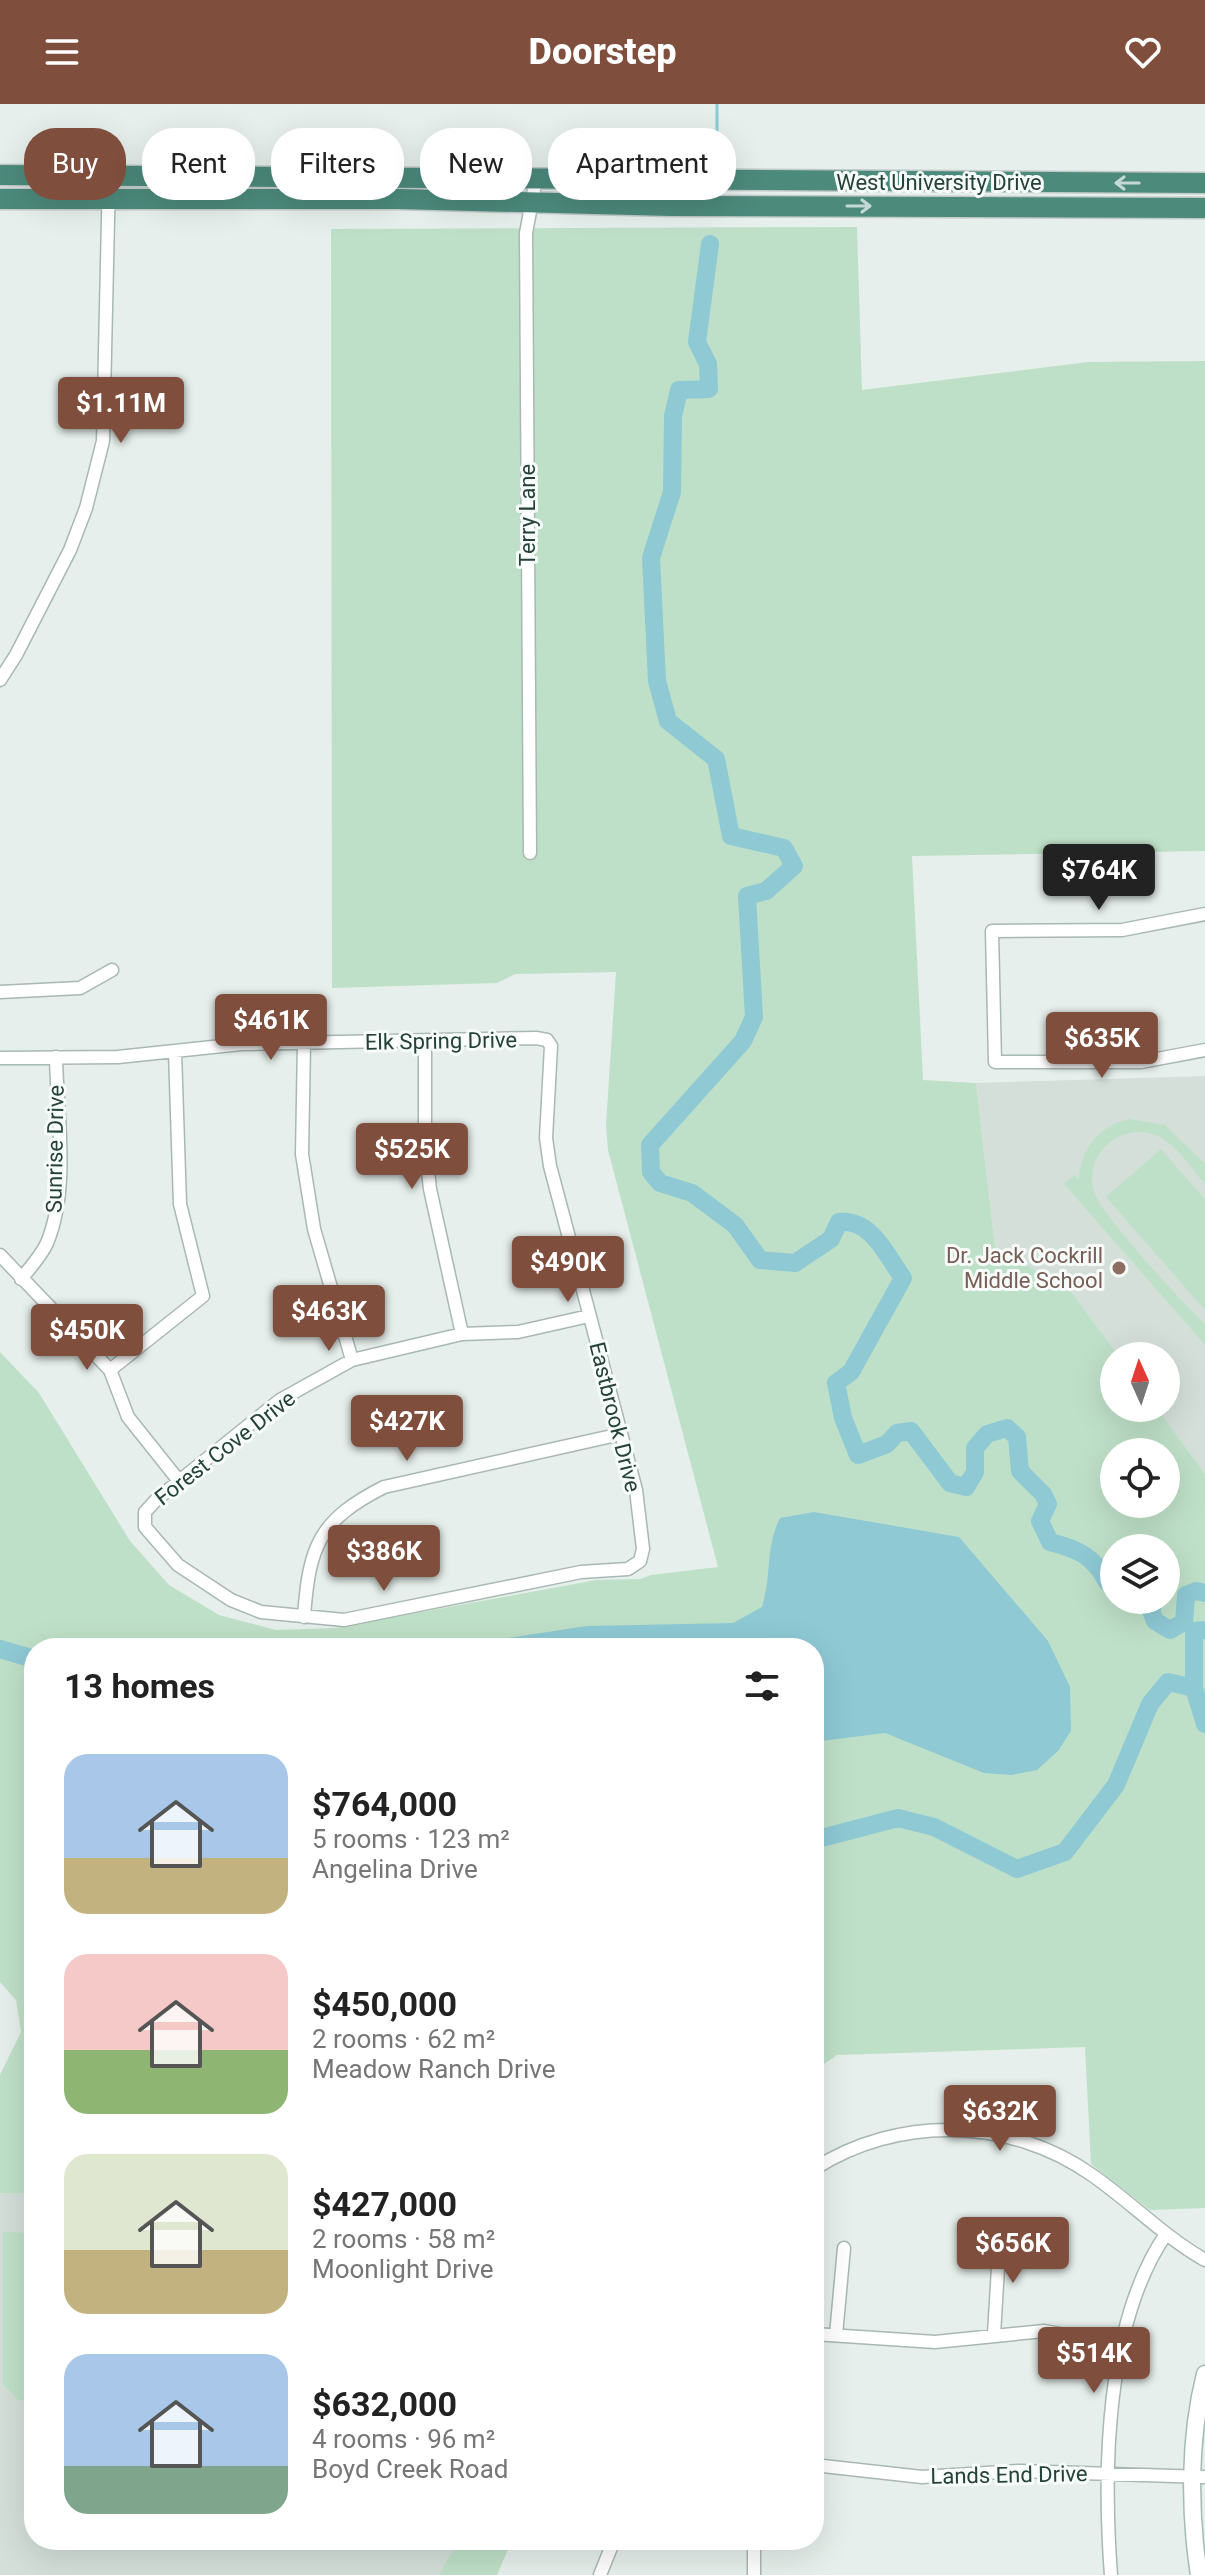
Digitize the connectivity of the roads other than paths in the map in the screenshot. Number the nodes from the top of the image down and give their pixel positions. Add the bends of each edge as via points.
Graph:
1 (0, 175) edge
2 (24, 175) edge
3 (126, 175) edge
4 (536, 179) junction
5 (1205, 183) edge
6 (0, 199) edge
7 (24, 199) edge
8 (109, 200) edge
9 (126, 200) edge
10 (529, 202) junction
11 (1205, 208) edge
12 (0, 680) edge
13 (530, 853) dead end
14 (1205, 914) edge
15 (112, 970) dead end
16 (0, 992) edge
17 (547, 1040) joint
18 (425, 1042) junction
19 (304, 1043) junction
20 (1205, 1050) edge
21 (175, 1052) junction
22 (56, 1057) junction
23 (0, 1058) edge
24 (0, 1255) edge
25 (21, 1279) junction
26 (589, 1316) junction
27 (462, 1334) junction
28 (352, 1360) junction
29 (110, 1370) junction
30 (621, 1434) junction
31 (179, 1481) junction
32 (304, 1617) junction
33 (824, 2164) edge
34 (1166, 2234) junction
35 (1000, 2235) dead end
36 (844, 2248) dead end
37 (1205, 2260) edge
38 (824, 2334) edge
39 (994, 2334) junction
40 (836, 2335) junction
41 (1124, 2346) junction
42 (1205, 2374) edge
43 (824, 2466) edge
44 (1108, 2474) junction
45 (1199, 2477) edge
46 (610, 2550) edge
47 (754, 2550) edge
48 (600, 2575) edge
49 (754, 2575) edge
50 (1111, 2575) edge
51 (1199, 2575) edge

1 - 2 highway, West University Drive
3 - 4 highway, West University Drive
5 -> 4 highway, West University Drive
4 - 10 street, Terry Lane
6 - 7 highway, West University Drive
8 - 12 street via 105,415 94,481 70,550
9 - 10 highway, West University Drive
10 -> 11 highway, West University Drive
10 - 13 street, Terry Lane
14 - 20 street via 1122,930 992,931 995,1062 1141,1062
15 - 16 street via 80,988
17 - 18 street, Elk Spring Drive
17 - 26 street, Eastbrook Drive via 552,1052 546,1138 550,1166
18 - 19 street, Elk Spring Drive
18 - 27 street via 430,1189
19 - 21 street, Elk Spring Drive
19 - 28 street via 302,1154 314,1229
21 - 22 street, Elk Spring Drive
21 - 29 street via 180,1204 203,1296
22 - 23 street, Elk Spring Drive
22 - 25 street, Sunrise Drive via 56,1216 45,1247
24 - 25 street
25 - 29 street
26 - 27 street, Forest Cove Drive via 518,1332
26 - 30 street, Eastbrook Drive
27 - 28 street, Forest Cove Drive
28 - 31 street, Forest Cove Drive via 280,1400
29 - 31 street via 128,1417
30 - 32 street via 384,1487 355,1501 332,1519 317,1541
30 - 32 street, Eastbrook Drive via 636,1490 643,1549 640,1561 628,1569 581,1572 344,1620
31 - 32 street, Forest Cove Drive via 144,1519 152,1538 178,1565 231,1600 261,1612
33 - 34 street via 897,2134 948,2129 999,2134 1078,2165
34 - 37 street
34 - 41 street via 1148,2266
35 - 39 street
36 - 40 street
38 - 40 street
39 - 40 street via 935,2342
39 - 41 street via 1059,2332
41 - 44 street via 1109,2425
42 - 45 main road
43 - 44 street, Lands End Drive via 922,2477 1019,2471
44 - 45 street, Lands End Drive
44 - 50 street
45 - 51 main road
46 - 48 street
47 - 49 street

